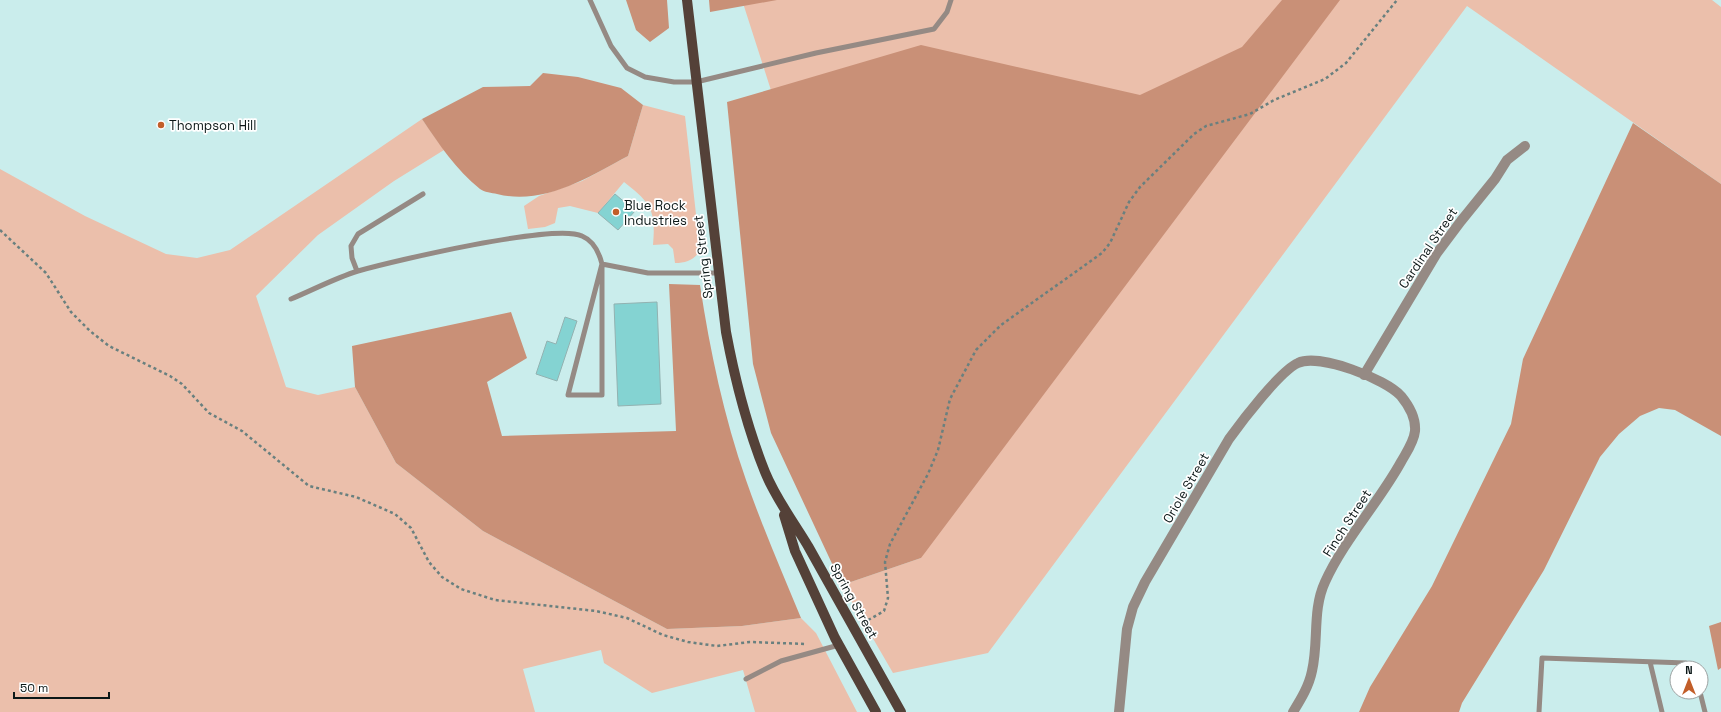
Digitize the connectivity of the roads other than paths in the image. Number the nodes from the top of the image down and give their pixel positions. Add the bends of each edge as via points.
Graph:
1 (590, 0) edge
2 (687, 0) edge
3 (951, 0) edge
4 (696, 82) junction
5 (1525, 146) dead end
6 (423, 194) dead end
7 (602, 264) junction
8 (357, 271) junction
9 (717, 273) junction
10 (291, 299) dead end
11 (1364, 375) junction
12 (781, 504) junction
13 (839, 645) junction
14 (1650, 662) junction
15 (1669, 663) edge
16 (746, 679) dead end
17 (1702, 700) edge
18 (876, 712) edge
19 (901, 712) edge
20 (1119, 712) edge
21 (1293, 712) edge
22 (1540, 712) edge
23 (1662, 712) edge
24 (1705, 712) edge

1 - 4 lane via 611,46 627,68 644,77 674,82
2 - 4 main road, Spring Street
3 - 4 lane via 948,12 934,29 816,53
4 - 9 main road, Spring Street
5 - 11 street, Cardinal Street via 1507,160 1437,254
6 - 8 lane via 358,234 351,246
7 - 7 lane via 598,280 568,394 602,395
7 - 8 lane via 596,246 589,240 582,235 561,234 486,242
7 - 9 lane via 648,273
8 - 10 lane
9 - 12 main road, Spring Street via 734,378 763,466
11 - 20 street, Oriole Street via 1317,360 1307,359 1296,364 1279,379 1229,439 1132,607 1127,629
11 - 21 street, Finch Street via 1380,382 1400,396 1415,417 1415,433 1396,470 1325,582 1317,611 1312,671 1302,698
12 - 13 main road, Spring Street via 795,551
12 - 19 main road, Spring Street via 807,544
13 - 16 lane via 781,661
13 - 18 main road, Spring Street
14 - 15 lane
14 - 22 lane via 1542,658
14 - 23 lane
17 - 24 lane

